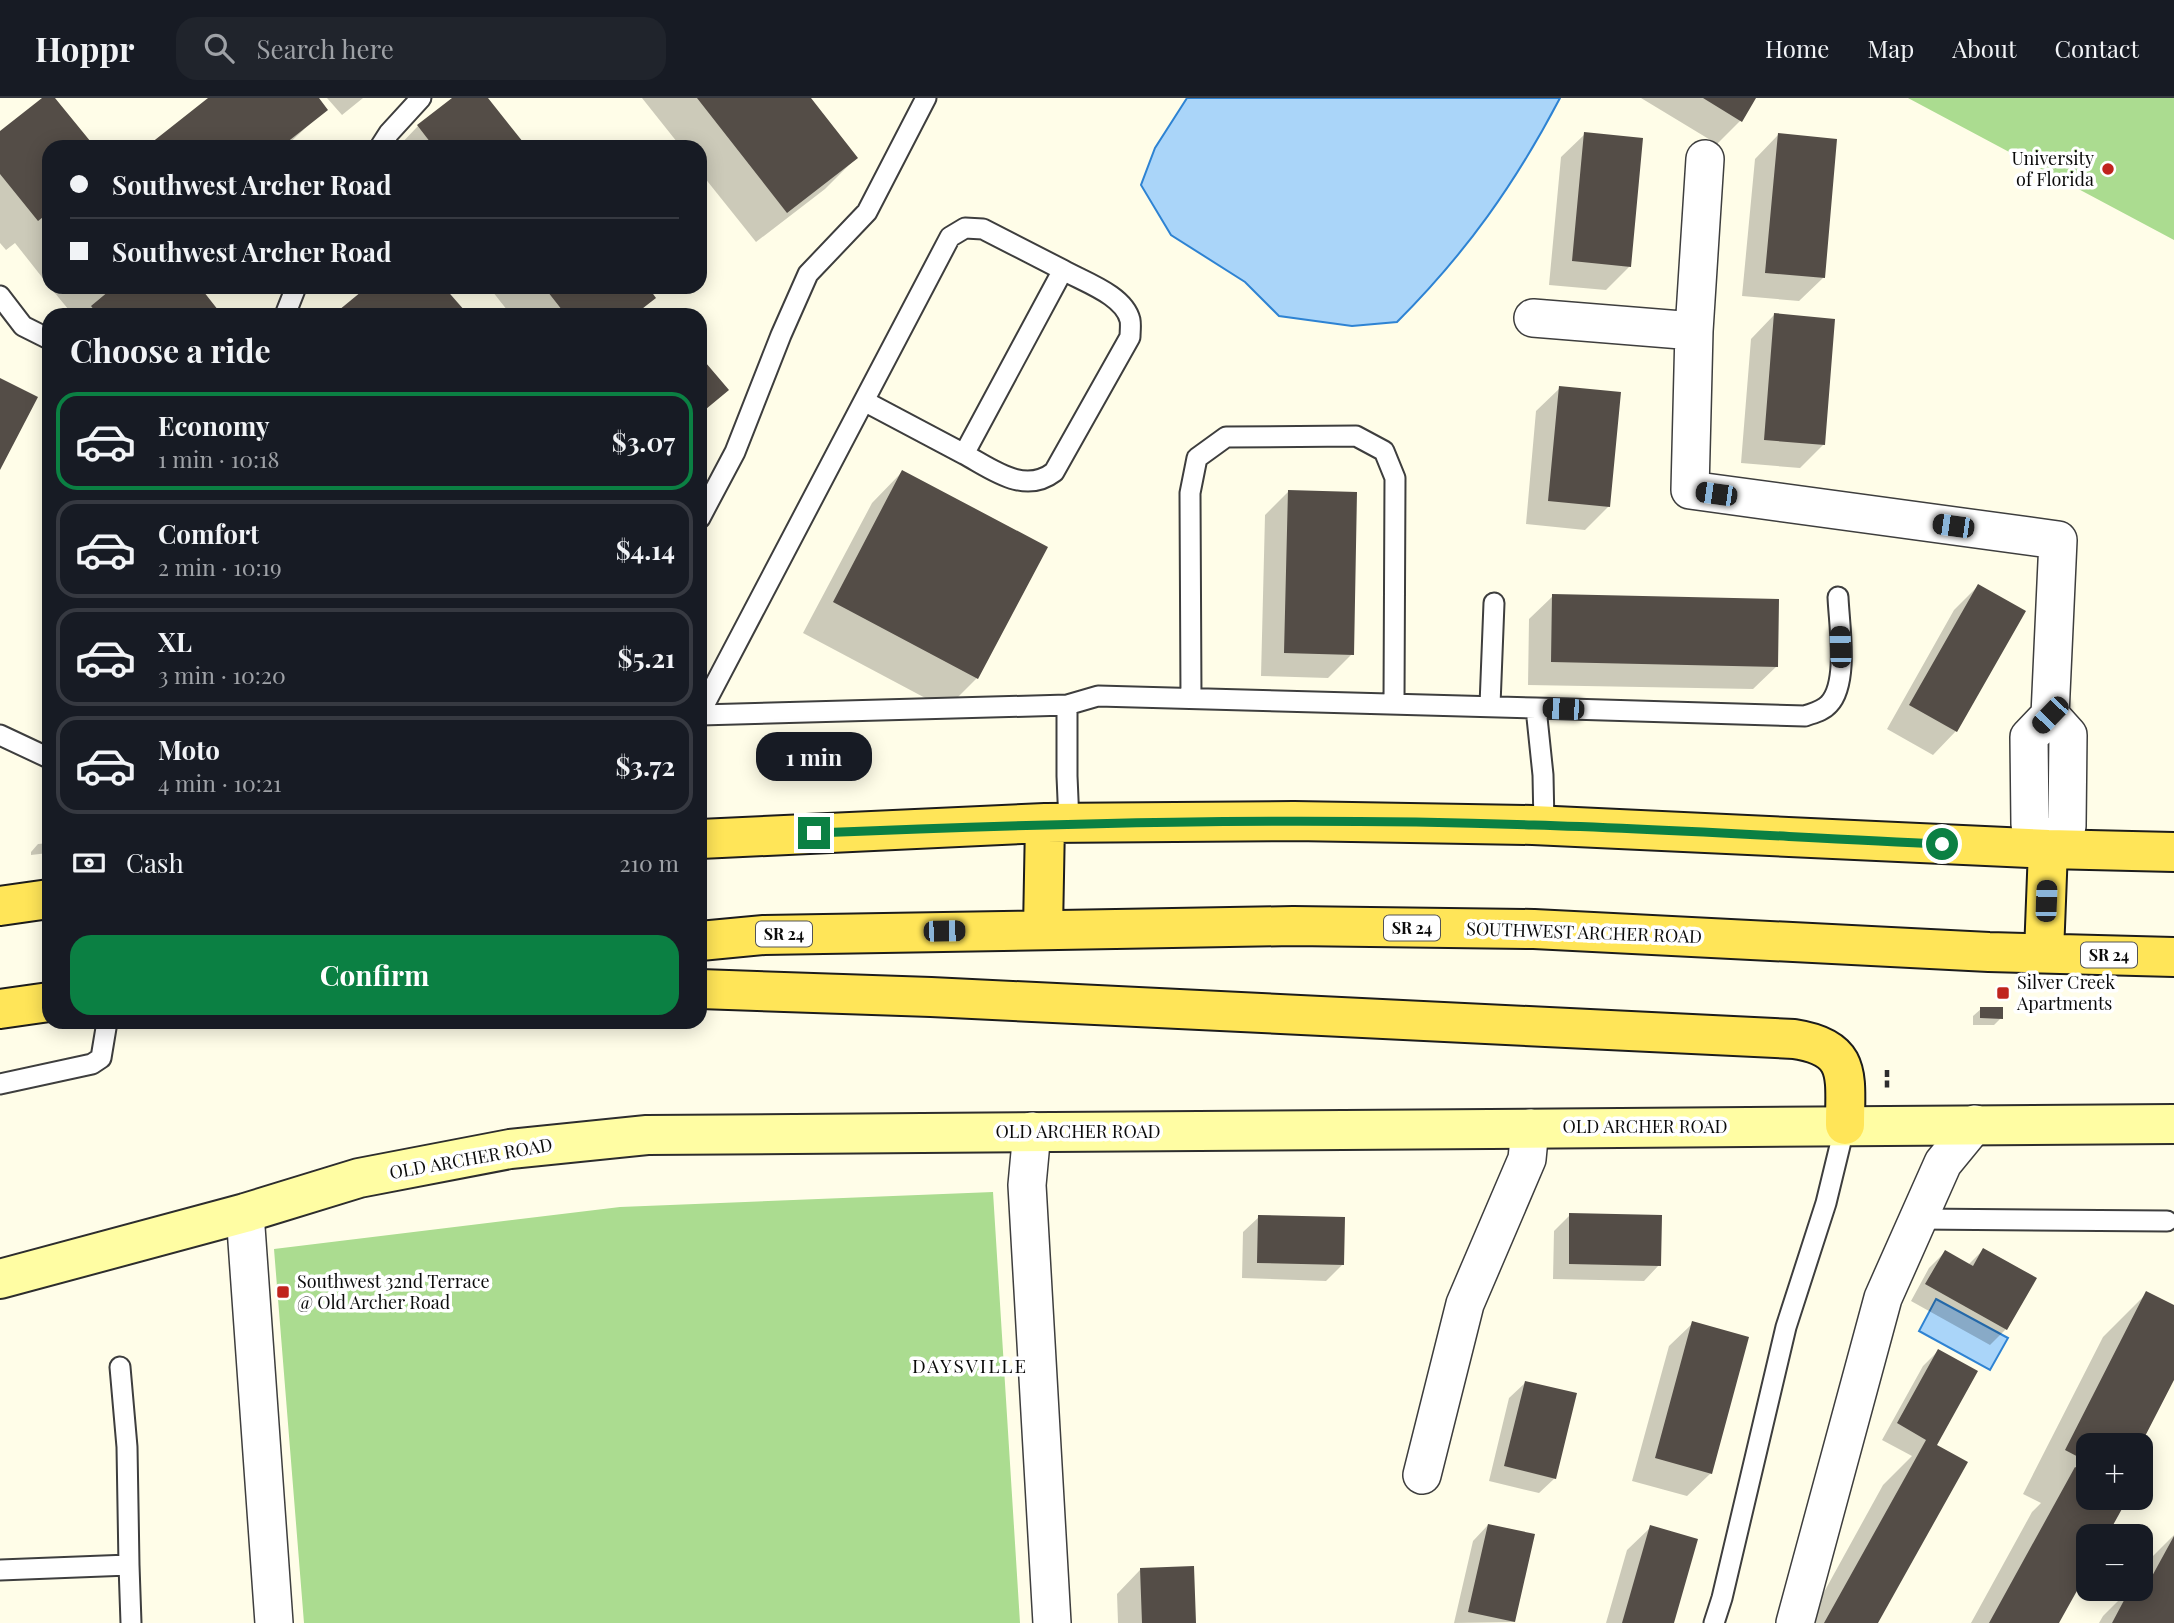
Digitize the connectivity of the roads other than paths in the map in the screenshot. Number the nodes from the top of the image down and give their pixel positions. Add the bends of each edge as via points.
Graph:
1 (421, 98) edge
2 (926, 98) edge
3 (384, 140) edge
4 (1706, 159) dead end
5 (1063, 270) junction
6 (0, 296) edge
7 (1533, 318) dead end
8 (1695, 331) junction
9 (42, 336) edge
10 (864, 401) junction
11 (964, 454) junction
12 (707, 505) edge
13 (1838, 597) dead end
14 (1494, 603) dead end
15 (1191, 698) junction
16 (707, 701) edge
17 (1394, 703) junction
18 (1067, 705) junction
19 (1490, 705) junction
20 (1536, 708) junction
21 (707, 714) edge
22 (0, 735) edge
23 (42, 755) edge
24 (1057, 823) junction
25 (1544, 825) junction
26 (707, 836) edge
27 (2048, 849) junction
28 (2174, 852) edge
29 (42, 900) edge
30 (0, 906) edge
31 (1044, 929) junction
32 (707, 940) edge
33 (2044, 953) junction
34 (2174, 957) edge
35 (707, 989) edge
36 (42, 1003) edge
37 (0, 1009) edge
38 (106, 1029) edge
39 (0, 1084) edge
40 (1975, 1124) junction
41 (2174, 1124) edge
42 (1846, 1125) junction
43 (1530, 1128) junction
44 (1032, 1131) junction
45 (245, 1213) junction
46 (1918, 1219) junction
47 (2167, 1221) dead end
48 (0, 1279) edge
49 (120, 1367) dead end
50 (1422, 1475) dead end
51 (129, 1565) junction
52 (0, 1570) edge
53 (131, 1623) edge
54 (274, 1623) edge
55 (1052, 1623) edge
56 (1714, 1623) edge
57 (1795, 1623) edge

1 - 3 lane
2 - 12 lane via 867,212 808,274 735,452
4 - 8 street
5 - 10 lane via 983,229 965,228 950,237
5 - 11 lane
5 - 11 lane via 1124,307 1130,337 1054,472 1044,480 1010,479
6 - 9 lane via 23,326
7 - 8 street
8 - 27 street via 1690,490 2058,540 2050,715 2029,737 2030,824
10 - 11 lane
10 - 16 lane
13 - 20 lane via 1838,690 1831,703 1805,716
14 - 19 lane
15 - 17 lane
15 - 17 lane via 1190,493 1197,458 1226,437 1356,436 1384,451 1395,478
15 - 18 lane via 1098,696
17 - 19 lane
18 - 21 lane
18 - 24 lane via 1066,776
19 - 20 lane
20 - 25 lane
22 - 23 lane
24 - 25 main road
24 - 26 main road
24 - 31 main road
25 - 27 main road
27 - 28 main road
27 - 33 main road
29 - 30 main road
31 - 32 main road, SOUTHWEST ARCHER ROAD / SR 24
31 - 33 main road, SOUTHWEST ARCHER ROAD / SR 24 via 1534,929
33 - 34 main road, SOUTHWEST ARCHER ROAD / SR 24
35 - 42 main road via 1794,1039 1816,1042 1836,1057 1843,1069
36 - 37 main road
38 - 39 lane via 101,1058 92,1064
40 - 41 street, OLD ARCHER ROAD
40 - 42 street, OLD ARCHER ROAD
40 - 46 street via 1943,1163
42 - 43 street, OLD ARCHER ROAD
42 - 56 lane via 1786,1327
43 - 44 street, OLD ARCHER ROAD
43 - 50 street via 1527,1159 1465,1304
44 - 45 street, OLD ARCHER ROAD via 647,1135 510,1149 359,1178
44 - 55 street via 1027,1185
45 - 48 street, OLD ARCHER ROAD
45 - 54 street
46 - 47 lane
46 - 57 street via 1882,1298
49 - 51 lane
51 - 52 lane
51 - 53 lane

